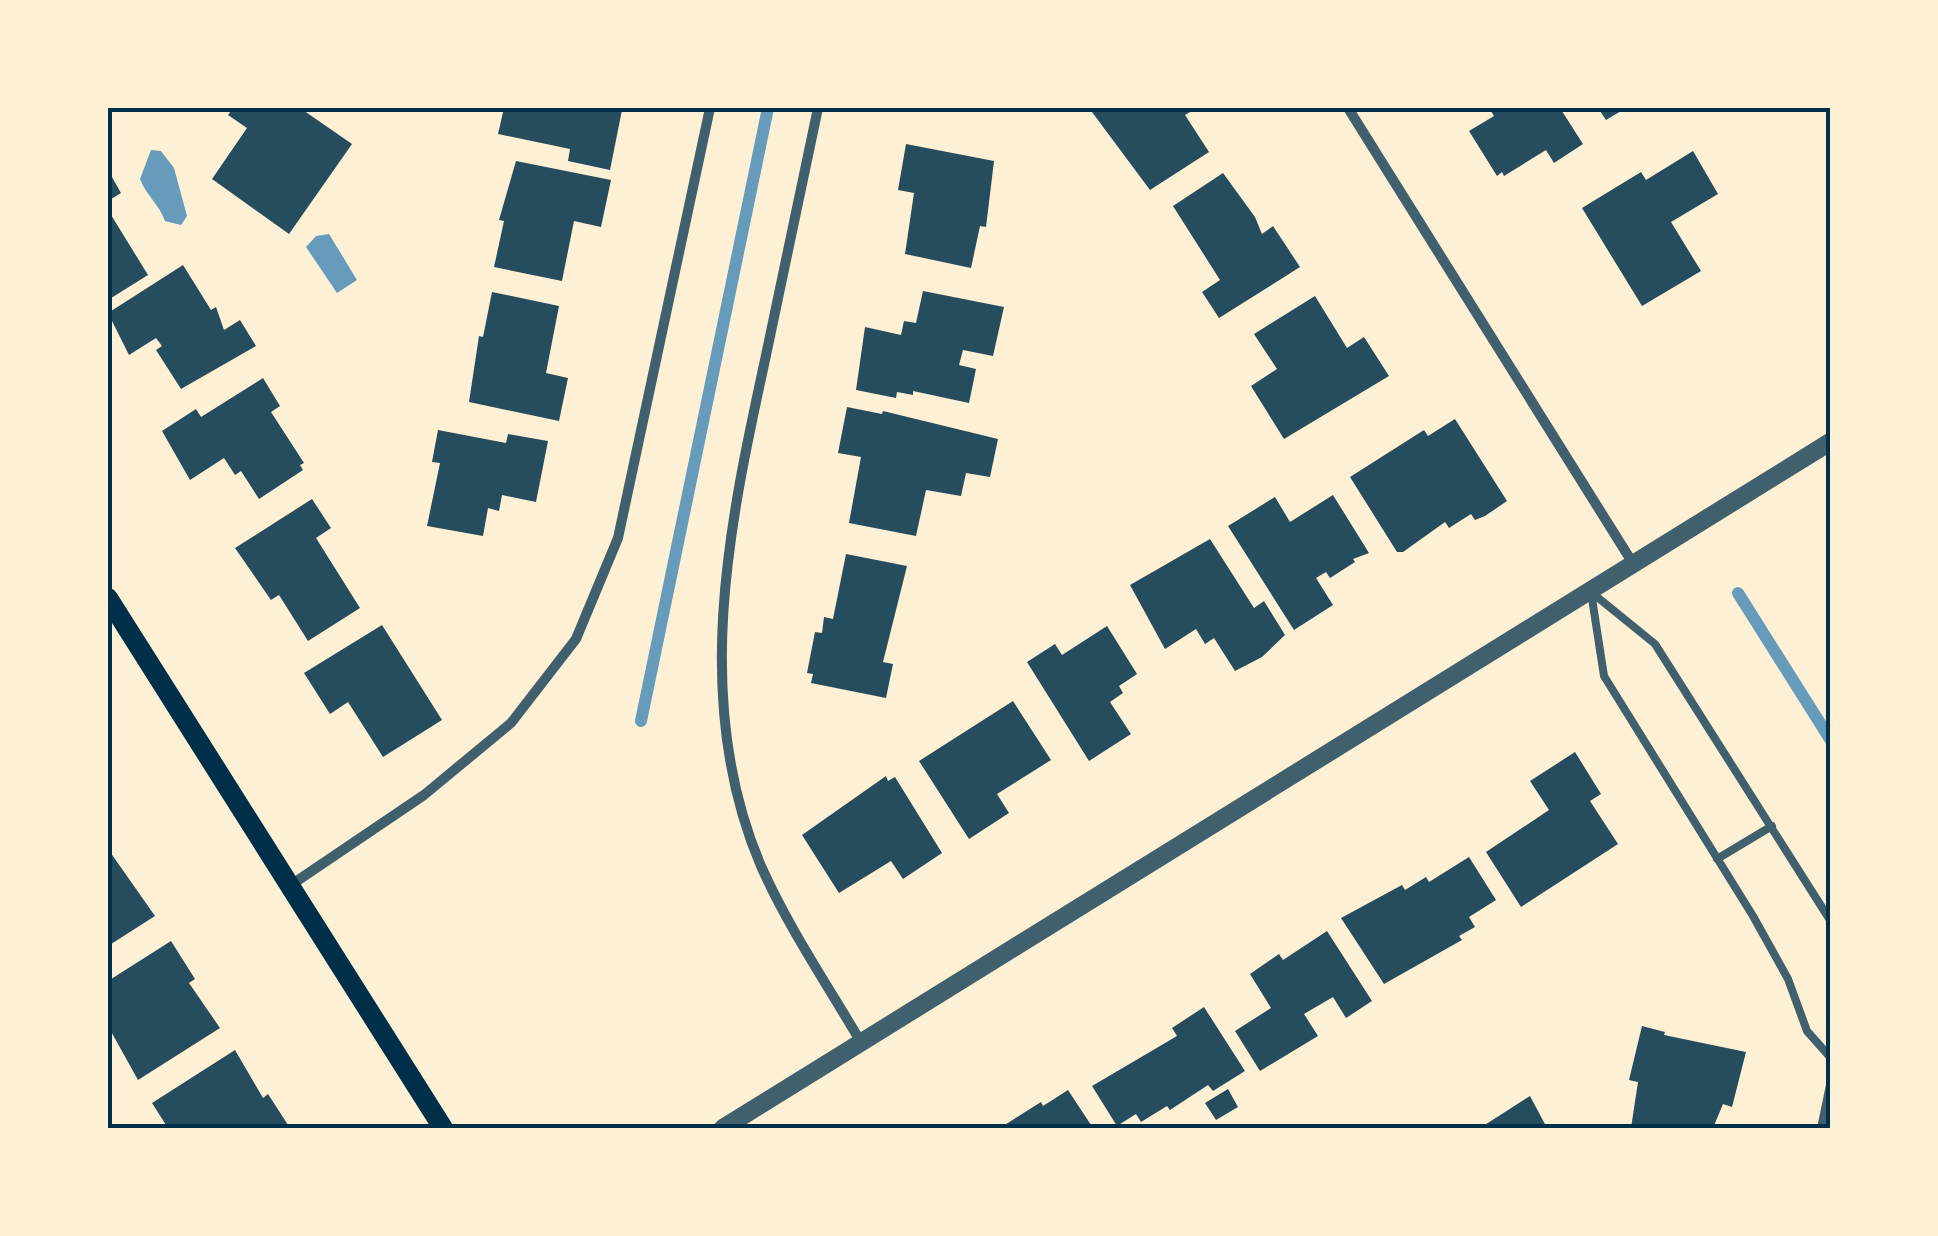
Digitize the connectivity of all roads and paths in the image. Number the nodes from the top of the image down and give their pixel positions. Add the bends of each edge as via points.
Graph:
1 (710, 108) edge
2 (818, 108) edge
3 (1348, 108) edge
4 (1830, 442) edge
5 (1634, 565) junction
6 (1591, 592) junction
7 (108, 598) edge
8 (1772, 826) junction
9 (1717, 859) junction
10 (288, 887) junction
11 (1830, 920) edge
12 (862, 1045) junction
13 (1830, 1057) edge
14 (1830, 1085) edge
15 (444, 1128) edge
16 (723, 1128) edge
17 (1821, 1128) edge

1 - 10 street via 618,538 576,639 510,723 424,796
2 - 12 street via 734,504 722,612 722,708 761,866
3 - 5 street
4 - 5 street
5 - 6 street
6 - 8 lane via 1654,644
6 - 9 lane via 1604,676
6 - 12 street
7 - 10 main road
8 - 9 lane
8 - 11 lane
9 - 13 lane via 1788,979 1807,1031
10 - 15 main road
12 - 16 street
14 - 17 lane

